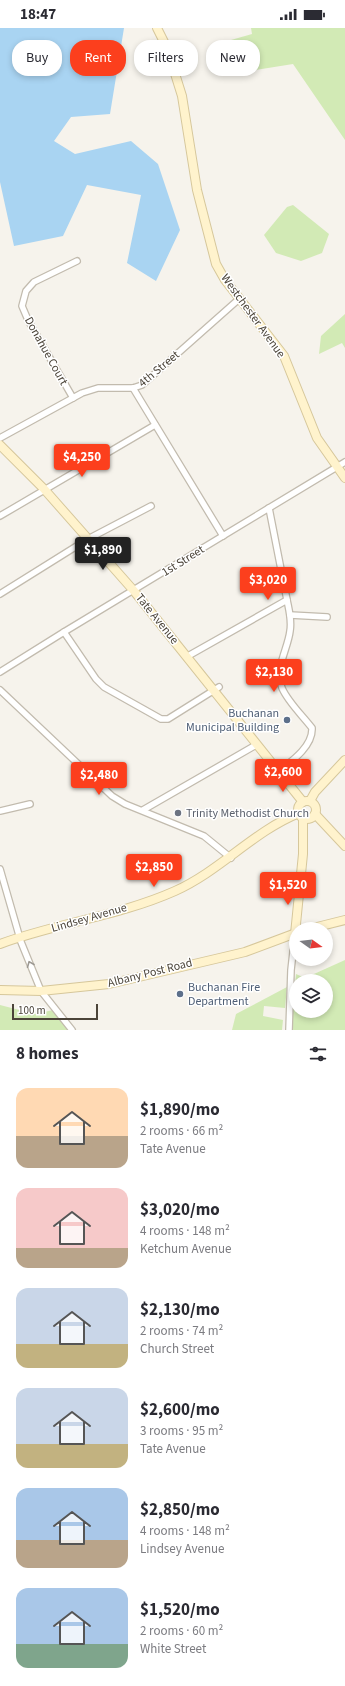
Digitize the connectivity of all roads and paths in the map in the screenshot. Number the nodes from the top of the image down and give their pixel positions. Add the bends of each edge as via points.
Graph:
1 (157, 28) edge
2 (77, 261) dead end
3 (239, 299) junction
4 (133, 388) junction
5 (73, 398) junction
6 (155, 425) junction
7 (0, 438) edge
8 (0, 445) edge
9 (345, 462) edge
10 (337, 467) junction
11 (345, 478) edge
12 (44, 489) junction
13 (151, 506) dead end
14 (269, 508) junction
15 (0, 516) edge
16 (223, 536) junction
17 (88, 539) junction
18 (134, 591) junction
19 (0, 594) edge
20 (287, 600) junction
21 (290, 615) junction
22 (327, 617) dead end
23 (64, 632) junction
24 (188, 656) junction
25 (0, 672) edge
26 (217, 689) junction
27 (0, 690) edge
28 (256, 745) junction
29 (345, 760) edge
30 (279, 771) junction
31 (306, 802) junction
32 (30, 804) dead end
33 (143, 810) junction
34 (0, 811) edge
35 (315, 814) junction
36 (301, 816) junction
37 (345, 846) edge
38 (231, 858) junction
39 (0, 869) edge
40 (345, 920) edge
41 (297, 922) edge
42 (333, 923) edge
43 (289, 936) edge
44 (21, 937) junction
45 (0, 944) edge
46 (292, 966) edge
47 (0, 990) edge
48 (41, 991) junction
49 (72, 1030) edge
50 (289, 1030) edge

1 - 3 street, Westchester Avenue via 167,48 182,96 197,190 216,264
2 - 5 street, Donahue Court via 34,282 26,291 22,306
3 - 4 street, 4th Street via 142,385
3 - 10 street, Westchester Avenue via 284,356 317,438
4 - 5 street, 4th Street via 98,388
4 - 6 street
5 - 7 street, 4th Street
6 - 12 street
6 - 16 street
8 - 12 street, Tate Avenue
9 - 10 street, 1st Street
10 - 11 street, Westchester Avenue
10 - 14 street, 1st Street
12 - 15 street
12 - 17 street, Tate Avenue
13 - 17 street
14 - 16 street, 1st Street
14 - 20 street
16 - 18 street, 1st Street
17 - 18 street, Tate Avenue
17 - 19 street
18 - 23 street, 1st Street
18 - 24 street, Tate Avenue
20 - 21 street
20 - 24 street
21 - 22 street
21 - 30 street via 290,632 279,673 280,681 282,689 312,728 312,733 303,749
23 - 25 street, 1st Street
23 - 26 street via 96,679 104,686 165,720
24 - 26 street, Tate Avenue
26 - 28 street, Tate Avenue
27 - 33 street via 112,796
28 - 30 street, Tate Avenue
28 - 33 street
29 - 31 street
30 - 31 street, Tate Avenue
31 - 35 street via 316,806
31 - 36 street via 299,806
32 - 34 street
33 - 38 street via 204,836
35 - 36 street via 310,819
35 - 37 street
36 - 38 street, Lindsey Avenue via 282,820
36 - 41 street via 303,854
38 - 44 street, Lindsey Avenue via 208,874 175,891 102,916
39 - 44 street
40 - 42 street
43 - 48 street, Albany Post Road via 245,952 109,984
44 - 45 street, Lindsey Avenue
48 -> 44 street
46 - 50 street
47 - 48 street, Albany Post Road
48 - 49 street

